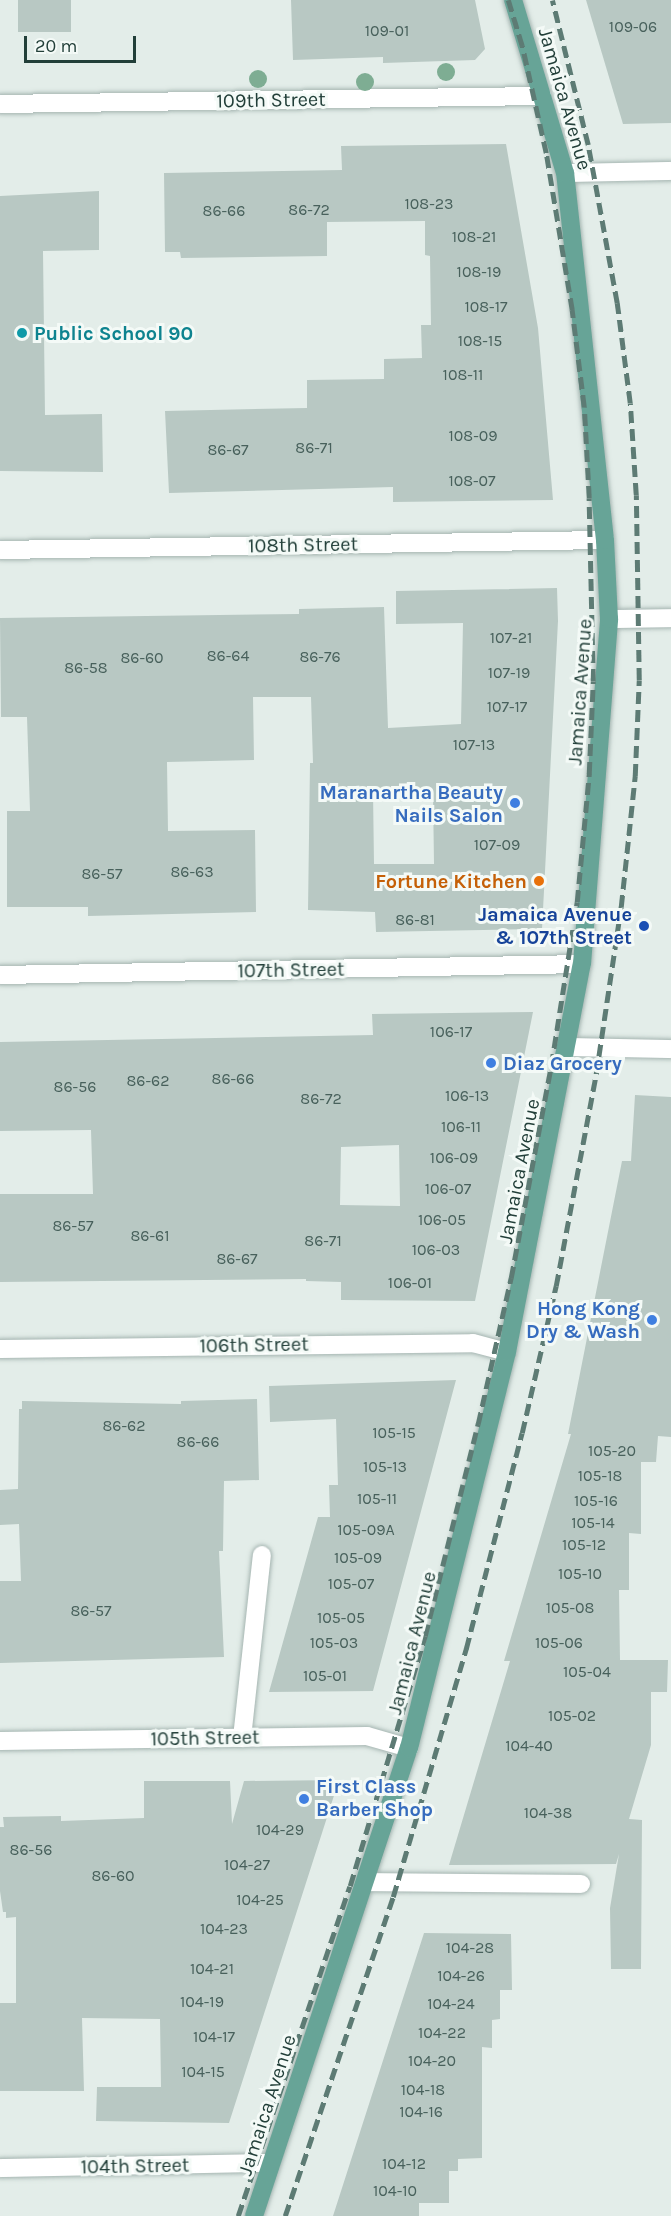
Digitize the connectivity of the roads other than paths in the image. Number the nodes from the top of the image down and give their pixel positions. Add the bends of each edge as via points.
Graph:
1 (513, 0) edge
2 (542, 96) junction
3 (0, 104) edge
4 (671, 171) edge
5 (565, 173) junction
6 (605, 540) junction
7 (0, 550) edge
8 (671, 618) edge
9 (609, 619) junction
10 (582, 964) junction
11 (0, 975) edge
12 (566, 1047) junction
13 (671, 1049) edge
14 (0, 1349) edge
15 (507, 1352) junction
16 (262, 1555) dead end
17 (242, 1738) junction
18 (0, 1742) edge
19 (409, 1748) junction
20 (365, 1882) junction
21 (581, 1884) dead end
22 (271, 2163) junction
23 (0, 2168) edge
24 (254, 2216) edge

1 - 2 main road, Jamaica Avenue
2 - 3 street, 109th Street
2 - 5 main road, Jamaica Avenue
4 - 5 street
5 - 6 main road, Jamaica Avenue
6 - 7 street, 108th Street
6 - 9 main road, Jamaica Avenue
8 - 9 street
9 - 10 main road, Jamaica Avenue
10 - 11 street, 107th Street
10 - 12 main road, Jamaica Avenue
12 - 13 street
12 - 15 main road, Jamaica Avenue
14 - 15 street, 106th Street via 473,1342
15 - 19 main road, Jamaica Avenue
16 - 17 street
17 - 18 street, 105th Street
17 - 19 street, 105th Street via 367,1736
19 - 20 main road, Jamaica Avenue
20 - 21 street
20 - 22 main road, Jamaica Avenue
22 - 23 street, 104th Street
22 - 24 main road, Jamaica Avenue

